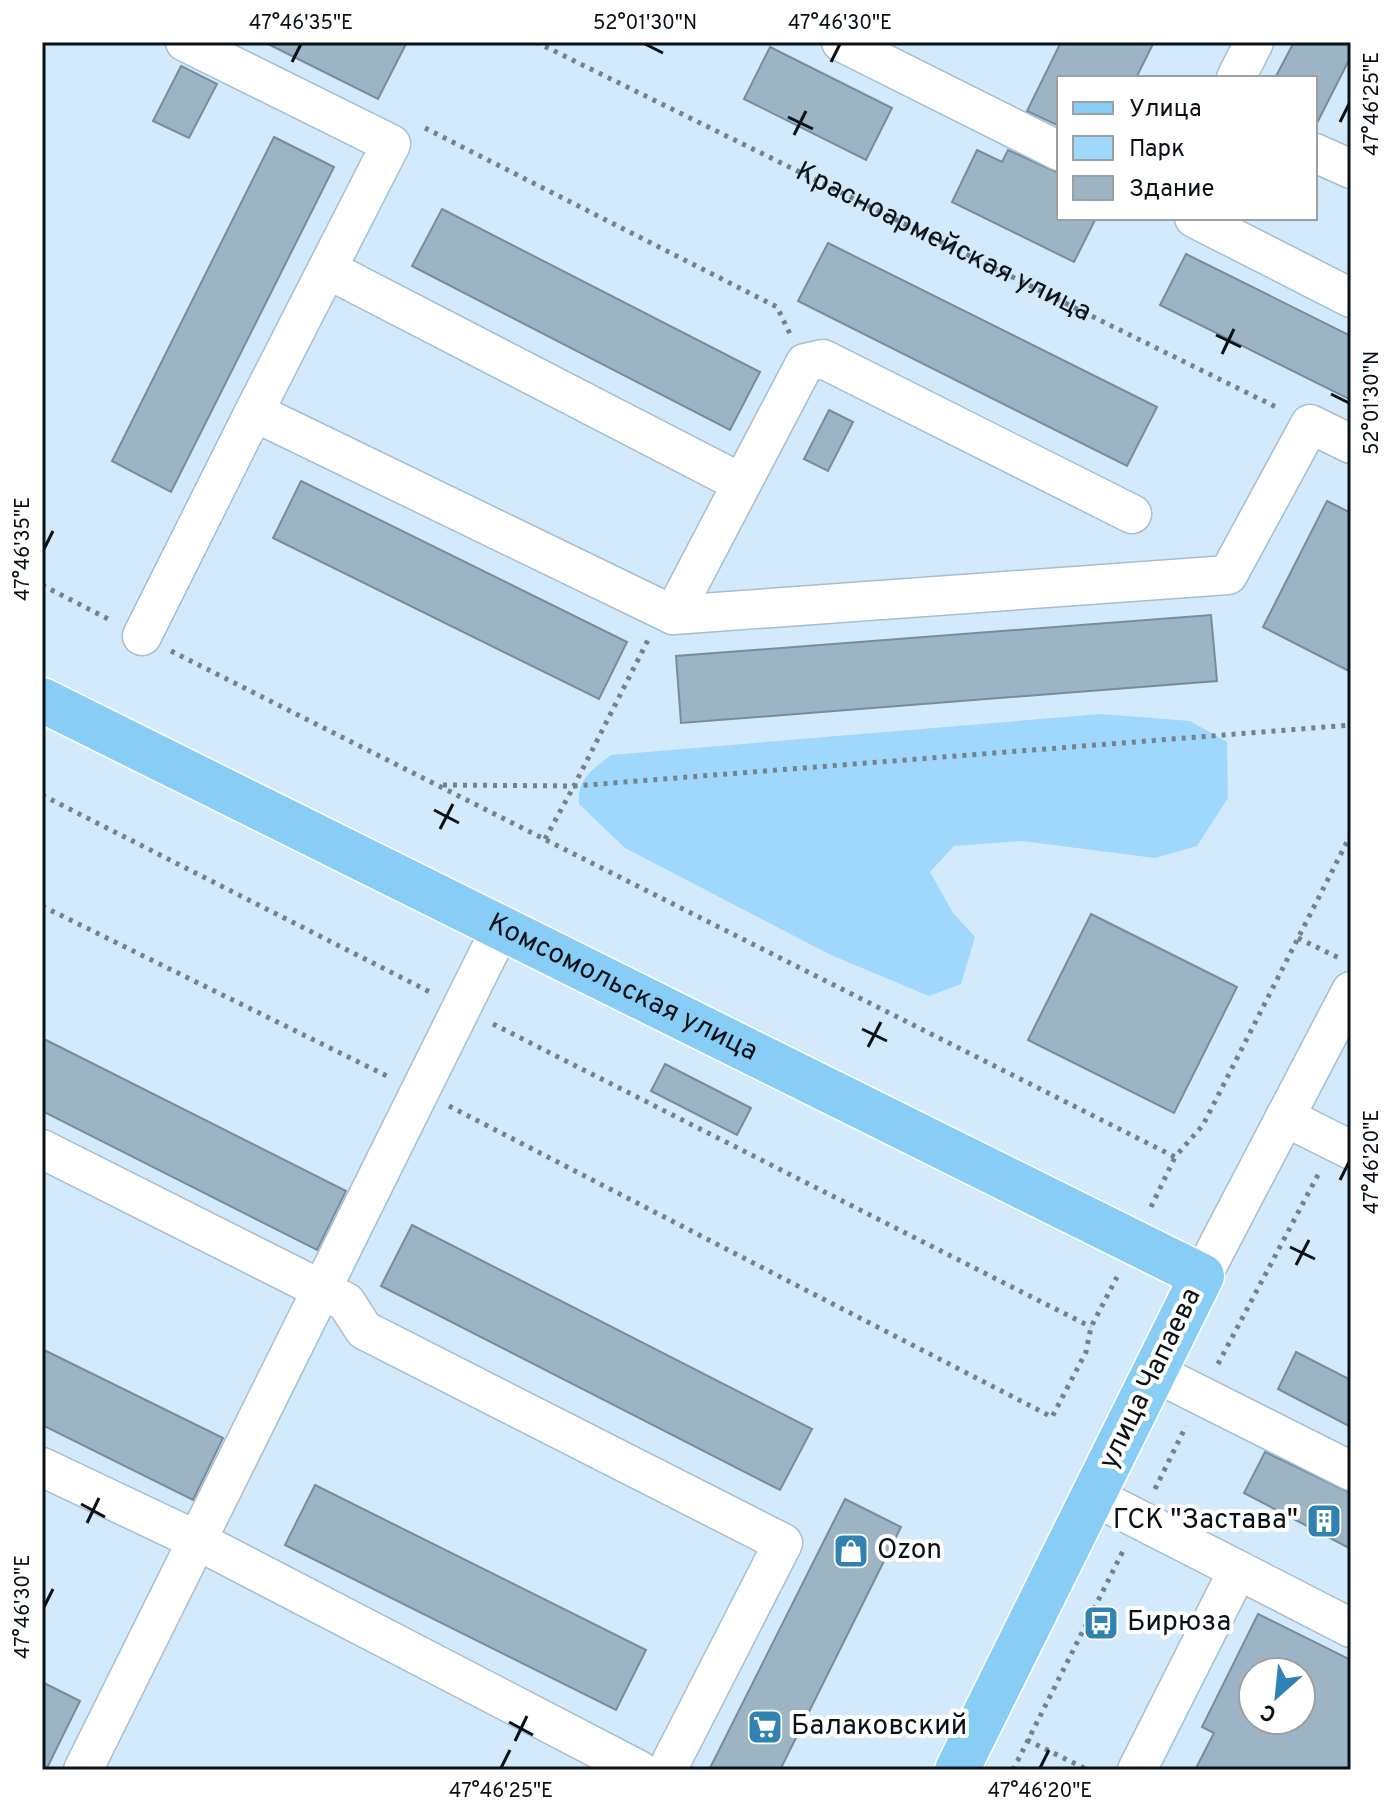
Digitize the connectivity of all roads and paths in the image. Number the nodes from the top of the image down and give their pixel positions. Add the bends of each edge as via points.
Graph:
1 (185, 42) edge
2 (536, 42) edge
3 (841, 42) edge
4 (1254, 42) edge
5 (1237, 76) edge
6 (425, 128) dead end
7 (1057, 150) edge
8 (1317, 154) edge
9 (1351, 169) edge
10 (1198, 220) edge
11 (327, 269) junction
12 (1351, 298) edge
13 (805, 363) junction
14 (254, 412) junction
15 (1310, 424) junction
16 (1351, 444) edge
17 (741, 483) junction
18 (1132, 514) dead end
19 (42, 585) edge
20 (668, 613) junction
21 (142, 636) junction
22 (42, 700) edge
23 (1351, 725) edge
24 (439, 785) junction
25 (574, 786) junction
26 (42, 795) edge
27 (1351, 834) edge
28 (545, 839) junction
29 (42, 906) edge
30 (502, 926) junction
31 (1298, 938) junction
32 (1351, 964) edge
33 (1351, 991) edge
34 (462, 1008) junction
35 (421, 1092) junction
36 (1285, 1117) junction
37 (1343, 1146) edge
38 (42, 1149) edge
39 (1202, 1276) junction
40 (321, 1290) junction
41 (1154, 1372) junction
42 (1201, 1396) junction
43 (42, 1467) edge
44 (1351, 1471) edge
45 (1093, 1496) junction
46 (1139, 1520) junction
47 (196, 1540) junction
48 (1238, 1570) junction
49 (1351, 1628) edge
50 (1027, 1740) junction
51 (83, 1770) edge
52 (639, 1770) edge
53 (667, 1770) edge
54 (957, 1770) edge
55 (1013, 1770) edge
56 (1088, 1770) edge
57 (1137, 1770) edge

1 - 11 street via 391,144
2 - 15 path, Красноармейская улица
3 - 7 street
4 - 5 street
6 - 13 path via 777,307
8 - 9 street
10 - 12 street
11 - 14 street
11 - 17 street
13 - 17 street
13 - 18 street via 823,359
14 - 20 street
14 - 21 street
15 - 16 street
15 - 20 street via 1228,575
17 - 20 street
19 - 21 path
20 - 25 path
21 - 24 path
22 - 30 main road, Комсомольская улица
23 - 25 path
24 - 25 path
24 - 28 path
25 - 28 path
26 - 34 path
27 - 31 path
28 - 31 path via 1175,1157 1203,1125
29 - 35 path
30 - 34 street
30 - 39 main road, Комсомольская улица
31 - 32 path
33 - 36 street, улица Чапаева
34 - 35 street
34 - 35 path via 1091,1327 1086,1352 1052,1417
35 - 40 street
36 - 37 street
36 - 39 street, улица Чапаева
37 - 42 path
38 - 40 street
39 - 41 main road, улица Чапаева
40 - 47 street
40 - 53 street via 346,1302 364,1330 783,1543
41 - 42 street
41 - 45 main road, улица Чапаева
42 - 44 street
42 - 46 path
43 - 47 street
45 - 46 street
45 - 54 main road, улица Чапаева
46 - 48 street
46 - 50 path
47 - 51 street
47 - 52 street
48 - 49 street
48 - 57 street
50 - 55 path
50 - 56 path

